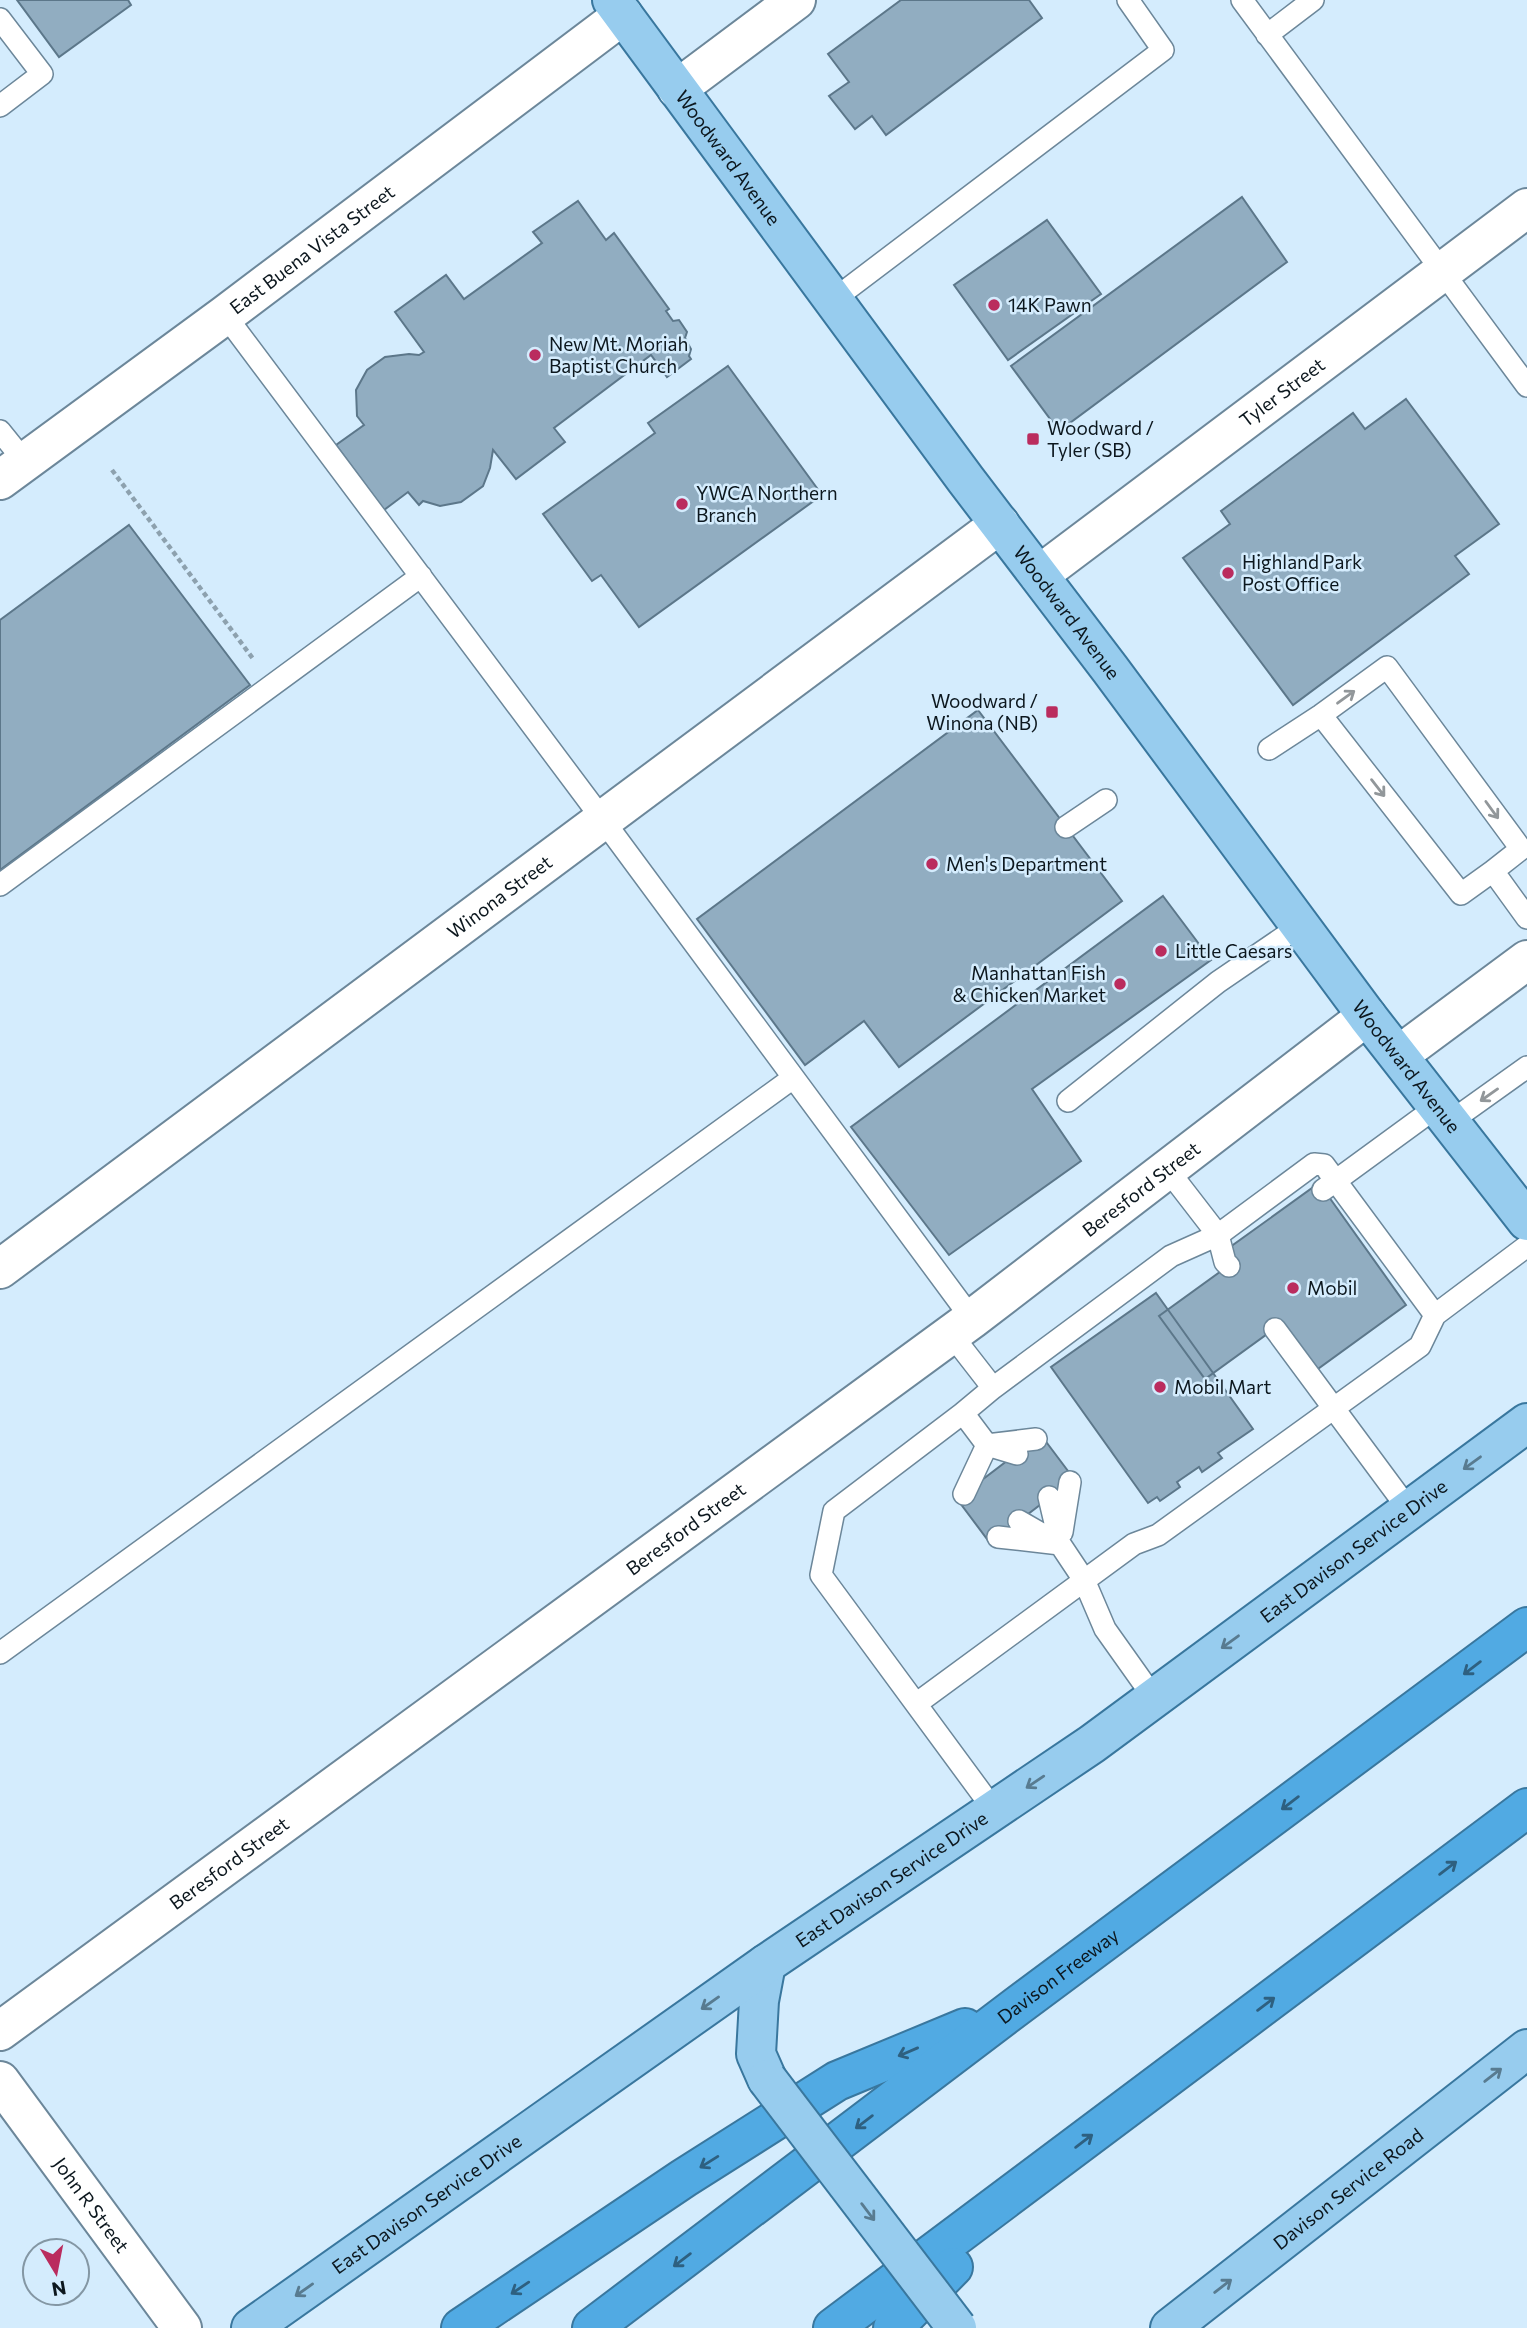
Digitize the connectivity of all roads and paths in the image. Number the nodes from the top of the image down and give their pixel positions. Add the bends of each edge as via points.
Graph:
1 (796, 0) edge
2 (1128, 0) edge
3 (1242, 0) edge
4 (1314, 0) edge
5 (618, 8) edge
6 (0, 19) edge
7 (1267, 35) junction
8 (677, 89) junction
9 (0, 106) edge
10 (1527, 208) edge
11 (1443, 271) junction
12 (833, 300) junction
13 (225, 316) junction
14 (1527, 386) edge
15 (0, 432) edge
16 (112, 470) dead end
17 (13, 471) edge
18 (1000, 524) junction
19 (1039, 575) junction
20 (421, 576) junction
21 (272, 684) junction
22 (1321, 715) junction
23 (1269, 749) dead end
24 (1106, 800) dead end
25 (603, 820) junction
26 (1066, 827) dead end
27 (1493, 871) junction
28 (0, 885) edge
29 (1527, 918) edge
30 (1300, 926) junction
31 (1527, 960) edge
32 (1367, 1016) junction
33 (1399, 1055) junction
34 (1527, 1067) edge
35 (793, 1077) junction
36 (1068, 1101) dead end
37 (1444, 1114) junction
38 (1167, 1169) junction
39 (1330, 1186) junction
40 (1527, 1221) edge
41 (1218, 1235) junction
42 (1527, 1245) edge
43 (1229, 1262) dead end
44 (0, 1269) edge
45 (1435, 1315) junction
46 (961, 1327) junction
47 (1281, 1334) dead end
48 (993, 1388) junction
49 (1333, 1409) junction
50 (963, 1413) junction
51 (1527, 1423) edge
52 (1037, 1439) dead end
53 (987, 1445) junction
54 (1017, 1454) dead end
55 (984, 1479) dead end
56 (1070, 1482) dead end
57 (964, 1494) dead end
58 (1049, 1497) dead end
59 (1409, 1510) junction
60 (1019, 1521) dead end
61 (998, 1537) dead end
62 (1060, 1544) junction
63 (1084, 1580) junction
64 (1527, 1627) edge
65 (0, 1653) edge
66 (1154, 1698) junction
67 (916, 1704) junction
68 (1527, 1808) edge
69 (994, 1810) junction
70 (766, 1964) junction
71 (1016, 2007) junction
72 (0, 2031) edge
73 (1527, 2049) edge
74 (0, 2081) edge
75 (1052, 2165) junction
76 (182, 2328) edge
77 (251, 2328) edge
78 (461, 2328) edge
79 (592, 2328) edge
80 (833, 2328) edge
81 (893, 2328) edge
82 (957, 2328) edge
83 (1170, 2328) edge

1 - 8 street
2 - 12 lane via 1163,50
3 - 7 lane
4 - 7 lane
5 - 8 main road, Woodward Avenue
5 - 13 street, East Buena Vista Street
6 - 9 lane via 42,74
7 - 11 lane
8 - 12 main road, Woodward Avenue
10 - 11 street, Tyler Street
11 - 14 lane
11 - 19 street, Tyler Street
12 - 18 main road, Woodward Avenue
13 - 17 street, East Buena Vista Street
13 - 20 lane
15 - 17 lane
16 - 21 path
18 - 19 main road, Woodward Avenue
18 - 25 street, Winona Street
19 - 30 main road, Woodward Avenue
20 - 21 lane
20 - 25 lane
21 - 28 lane
22 - 23 lane
22 -> 27 lane via 1461,894
22 -> 27 lane via 1387,667 1521,849
24 - 26 lane
25 - 35 lane
25 - 44 street, Winona Street
27 - 29 lane
30 - 32 main road, Woodward Avenue
30 - 36 lane via 1218,982
31 - 33 street
32 - 33 main road, Woodward Avenue
32 - 38 street, Beresford Street
33 - 37 main road, Woodward Avenue
34 -> 37 lane
35 - 46 lane
35 - 65 lane
37 - 39 lane
37 - 40 main road, Woodward Avenue
38 - 41 lane
38 - 46 street, Beresford Street
39 - 41 lane via 1324,1165 1314,1164
39 - 45 lane via 1406,1290
41 - 43 lane
41 - 48 lane via 1171,1256
42 - 45 lane
45 - 49 lane via 1420,1346
46 - 48 lane
46 - 72 street, Beresford Street
47 - 49 lane
48 - 50 lane
49 - 59 lane
49 - 63 lane via 1158,1535 1134,1544
50 - 53 lane
50 - 67 lane via 834,1511 821,1575
51 -> 59 main road, East Davison Service Drive
52 - 53 lane
53 - 54 lane
53 - 55 lane
53 - 57 lane
56 - 62 lane
58 - 62 lane
59 -> 66 main road, East Davison Service Drive
60 - 62 lane
61 - 62 lane
62 - 63 lane
63 - 66 lane via 1105,1629
63 - 67 lane
64 -> 71 highway, Davison Freeway
66 -> 69 main road, East Davison Service Drive
67 - 69 lane
75 -> 68 highway
69 - 70 main road, East Davison Service Drive
70 -> 77 main road, East Davison Service Drive
70 -> 82 main road, bridge via 756,2054 767,2080
71 -> 78 highway via 837,2081
71 -> 79 highway, Davison Freeway
83 -> 73 main road, Davison Service Road
74 - 76 street, John R Street
75 - 80 highway
75 - 81 highway

